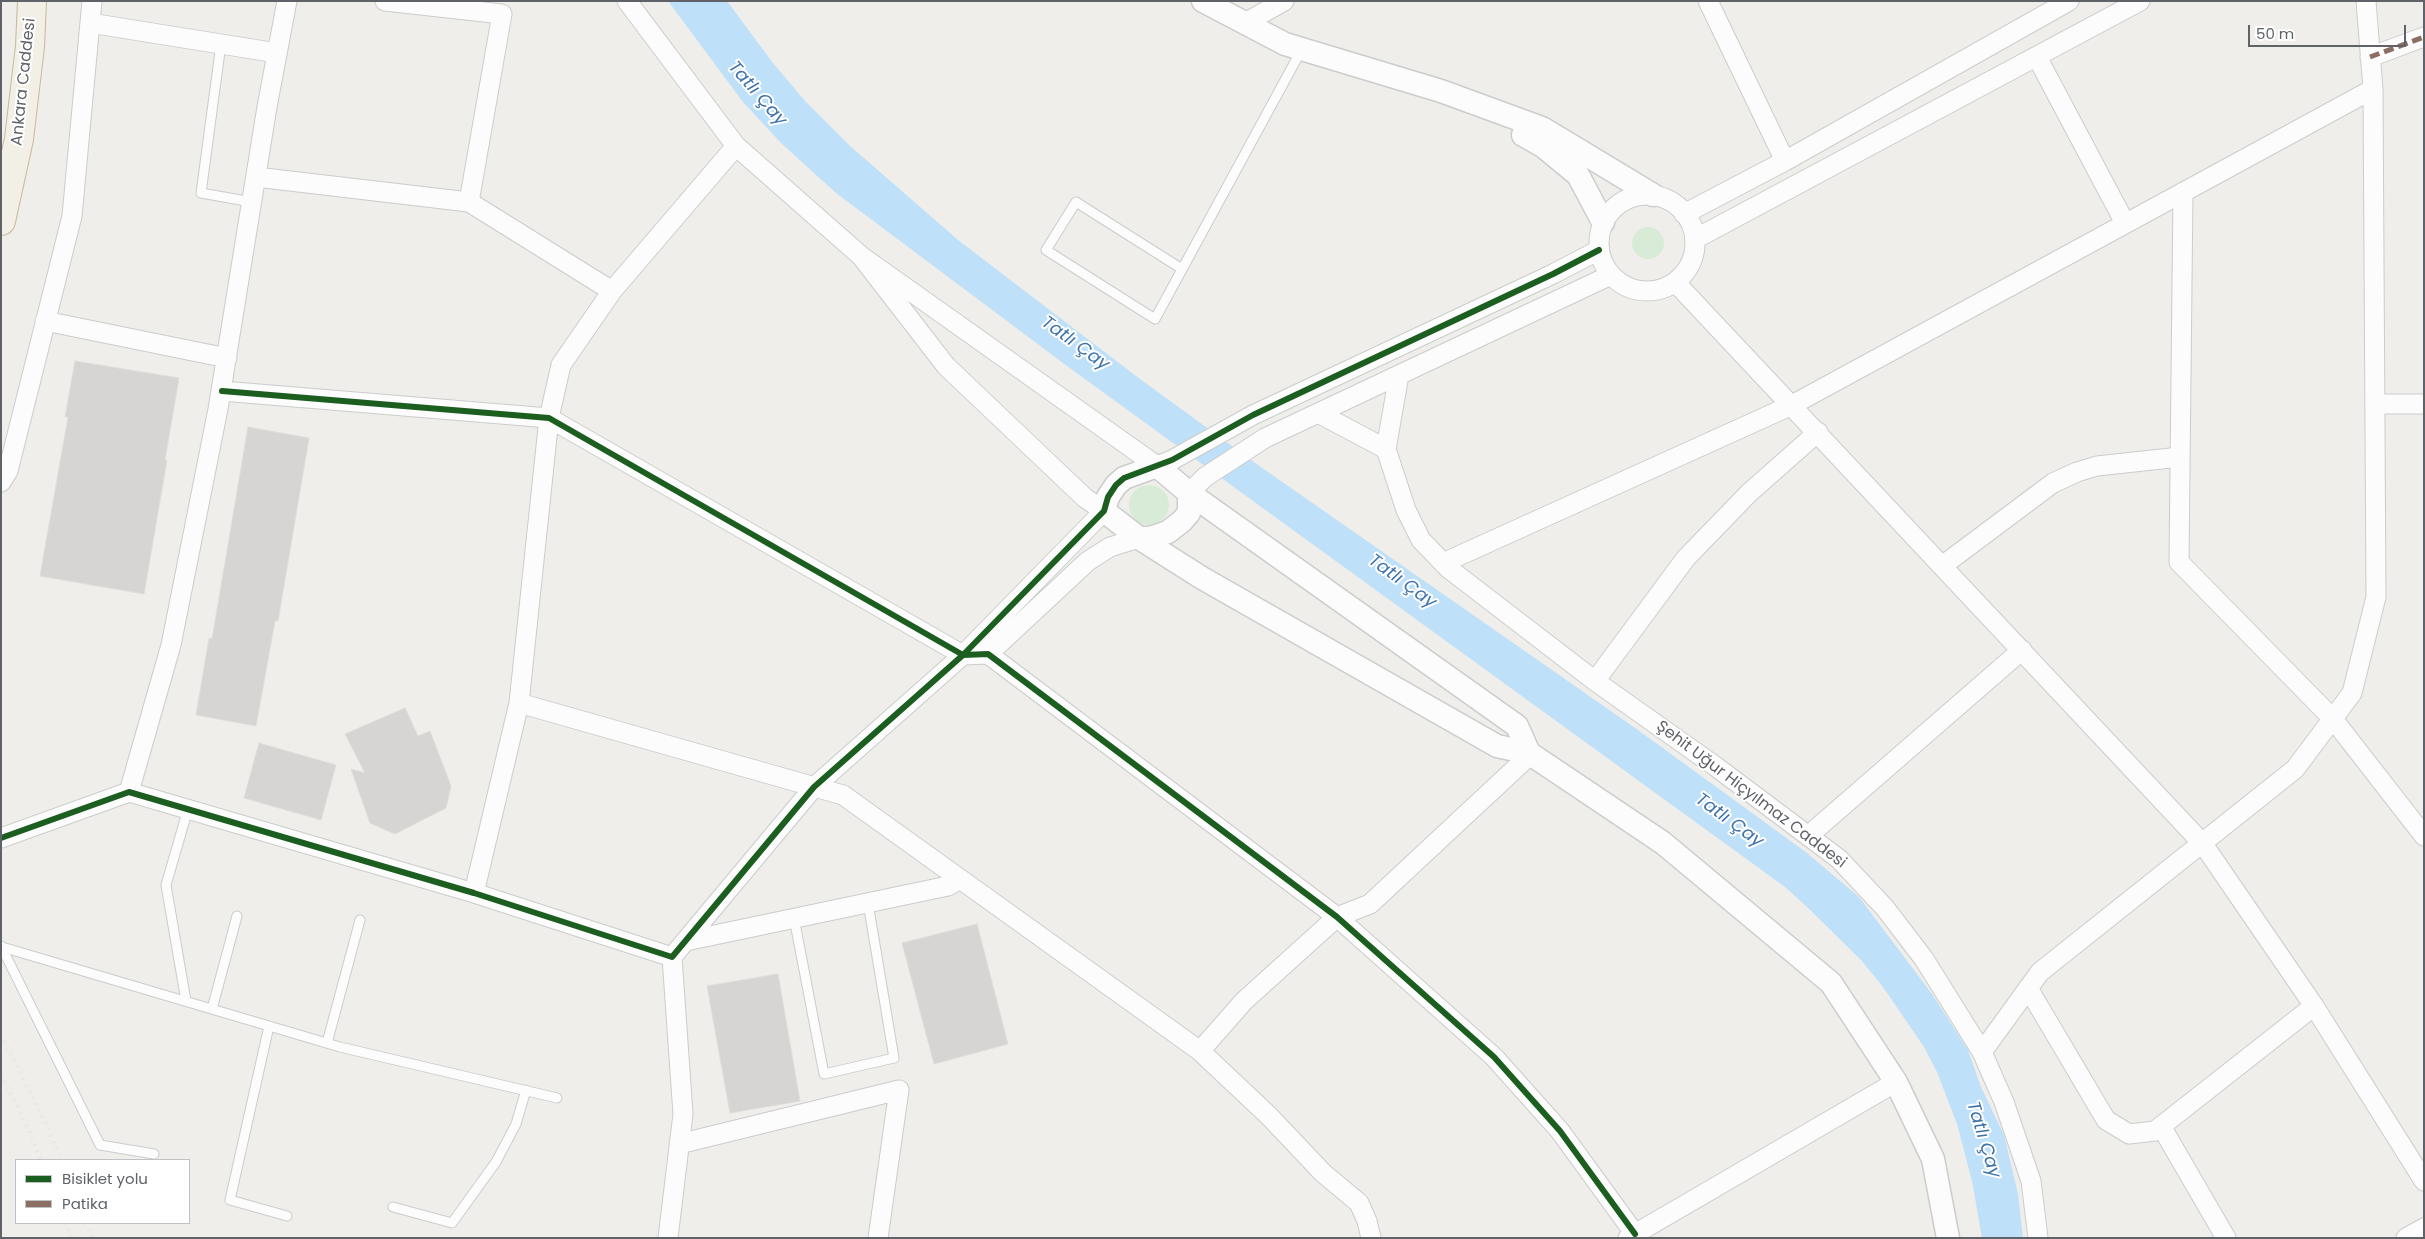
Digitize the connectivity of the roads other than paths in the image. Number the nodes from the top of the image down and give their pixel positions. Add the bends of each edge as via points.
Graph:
1 (32, 1) edge
2 (92, 1) edge
3 (287, 1) edge
4 (385, 1) edge
5 (627, 1) edge
6 (1203, 1) edge
7 (1284, 1) edge
8 (1708, 1) edge
9 (2069, 1) edge
10 (2140, 1) edge
11 (2366, 1) edge
12 (90, 23) junction
13 (1245, 23) junction
14 (2424, 37) edge
15 (221, 44) junction
16 (1302, 49) junction
17 (277, 53) junction
18 (2037, 57) junction
19 (2370, 57) junction
20 (2373, 89) junction
21 (1441, 90) junction
22 (736, 146) junction
23 (1785, 161) junction
24 (256, 177) junction
25 (2183, 192) junction
26 (1653, 195) junction
27 (252, 202) junction
28 (469, 202) junction
29 (1684, 214) junction
30 (1, 221) edge
31 (1603, 222) junction
32 (2125, 223) junction
33 (1694, 239) junction
34 (1599, 250) junction
35 (861, 256) junction
36 (1182, 269) junction
37 (1611, 274) junction
38 (1675, 282) junction
39 (612, 291) junction
40 (45, 321) junction
41 (227, 358) junction
42 (1399, 375) junction
43 (222, 391) junction
44 (1792, 404) junction
45 (2375, 404) junction
46 (2424, 404) edge
47 (1318, 413) junction
48 (550, 418) junction
49 (1818, 432) junction
50 (1386, 449) junction
51 (2180, 457) junction
52 (1164, 463) junction
53 (1, 482) edge
54 (1195, 487) junction
55 (1104, 511) junction
56 (1139, 538) junction
57 (1443, 563) junction
58 (1942, 566) junction
59 (2022, 650) junction
60 (988, 654) junction
61 (963, 655) junction
62 (1595, 681) junction
63 (519, 703) junction
64 (2333, 718) junction
65 (1530, 753) junction
66 (814, 786) junction
67 (129, 792) junction
68 (188, 809) junction
69 (1808, 836) junction
70 (2424, 836) edge
71 (1, 838) edge
72 (2203, 844) junction
73 (960, 879) junction
74 (474, 893) junction
75 (868, 903) junction
76 (237, 916) dead end
77 (1337, 917) junction
78 (794, 918) junction
79 (360, 920) dead end
80 (686, 940) junction
81 (2, 946) edge
82 (672, 957) junction
83 (2028, 988) junction
84 (186, 1001) junction
85 (2314, 1006) junction
86 (212, 1009) junction
87 (269, 1026) junction
88 (327, 1043) junction
89 (1200, 1051) junction
90 (1982, 1052) junction
91 (1896, 1082) junction
92 (526, 1090) junction
93 (557, 1098) dead end
94 (2160, 1126) junction
95 (679, 1144) junction
96 (154, 1154) dead end
97 (2424, 1181) edge
98 (393, 1207) dead end
99 (287, 1216) dead end
100 (2424, 1228) edge
101 (1631, 1236) edge
102 (668, 1238) edge
103 (878, 1238) edge
104 (1371, 1238) edge
105 (1948, 1238) edge
106 (2038, 1238) edge
107 (2226, 1238) edge
108 (2406, 1238) edge

1 - 30 highway, Ankara Caddesi via 20,130
2 - 12 street
3 - 17 street
4 - 28 street via 502,14
5 - 22 street
6 - 13 street
7 - 13 street
8 - 23 street
9 - 23 street
10 - 18 street
11 - 19 street
12 - 15 street
12 - 40 street via 72,216
13 - 16 street via 1285,44
14 - 19 street
15 - 17 street
15 - 27 lane via 202,193
16 - 21 street
16 - 36 lane
17 - 24 street
18 - 32 street
18 - 33 street
19 - 20 street
20 - 25 street
20 - 45 street
21 - 26 street via 1542,128
21 - 31 street via 1544,147 1578,175
22 - 35 street
22 - 39 street
23 - 29 street
24 - 27 street
24 - 28 street
25 - 32 street
25 - 51 street
26 - 29 street via 1668,200
26 - 31 street via 1623,201
27 - 41 street
28 - 39 street
29 - 33 street
31 - 34 street
32 - 44 street
33 - 38 street via 1693,255
34 - 37 street
34 - 52 street
35 - 52 street
35 - 55 street via 946,366 1084,498
36 - 36 lane via 1076,202 1046,250 1156,319
37 - 38 street via 1628,287 1644,291 1660,289
37 - 42 street
38 - 44 street
39 - 48 street via 561,365
40 - 41 street
40 - 53 street via 8,471
41 - 43 street
42 - 47 street
42 - 50 street
43 - 48 street
43 - 67 street via 171,645
44 - 49 street
44 - 57 street
45 - 46 street
45 - 64 street via 2376,597 2352,693
47 - 50 street
47 - 54 street via 1265,438
48 - 61 street
48 - 63 street
49 - 58 street
49 - 62 street via 1749,493 1686,558
50 - 57 street, Şehit Uğur Hiçyılmaz Caddesi via 1410,518 1421,540
51 - 58 street via 2097,466 2069,475
51 - 64 street via 2179,562
52 - 54 street
52 - 55 street via 1133,474 1116,485 1108,496
54 - 56 street via 1189,513 1182,521 1168,532
54 - 65 street via 1517,726
55 - 56 street
55 - 61 street
56 - 60 street via 1110,548 1088,561
56 - 65 street via 1202,578 1497,746
57 - 62 street, Şehit Uğur Hiçyılmaz Caddesi
58 - 59 street
59 - 69 street
59 - 72 street
60 - 61 street
60 - 77 street
61 - 66 street
62 - 69 street, Şehit Uğur Hiçyılmaz Caddesi
63 - 66 street
63 - 74 street
64 - 70 street
64 - 72 street via 2295,769
65 - 77 street via 1370,904
65 - 91 street via 1664,843 1831,983
66 - 73 street via 843,795
66 - 80 street
67 - 68 street
67 - 71 street
68 - 74 street
68 - 84 lane via 166,885
69 - 90 street, Şehit Uğur Hiçyılmaz Caddesi via 1839,859 1885,908 1924,959
72 - 83 street via 2040,972
72 - 85 street
73 - 75 street via 948,886
73 - 89 street
74 - 82 street
75 - 78 street
75 - 78 lane via 894,1058 824,1074
76 - 86 lane
77 - 89 street via 1244,1001
77 - 101 street via 1494,1057 1560,1131
78 - 80 street
79 - 88 lane
80 - 82 street
81 - 84 lane
81 - 96 lane via 100,1146
82 - 95 street via 683,1114
83 - 90 street
83 - 94 street via 2106,1120 2129,1134 2155,1131
84 - 86 lane
85 - 94 street
85 - 97 street
86 - 87 lane
87 - 88 lane
87 - 99 lane via 230,1200
88 - 92 lane
89 - 104 street via 1323,1173 1359,1203
90 - 106 street, Şehit Uğur Hiçyılmaz Caddesi via 2014,1129 2031,1181
91 - 101 street
91 - 105 street via 1933,1159
92 - 93 lane
92 - 98 lane via 516,1124 496,1162 452,1223
94 - 107 street
95 - 102 street
95 - 103 street via 899,1090
100 - 108 street

